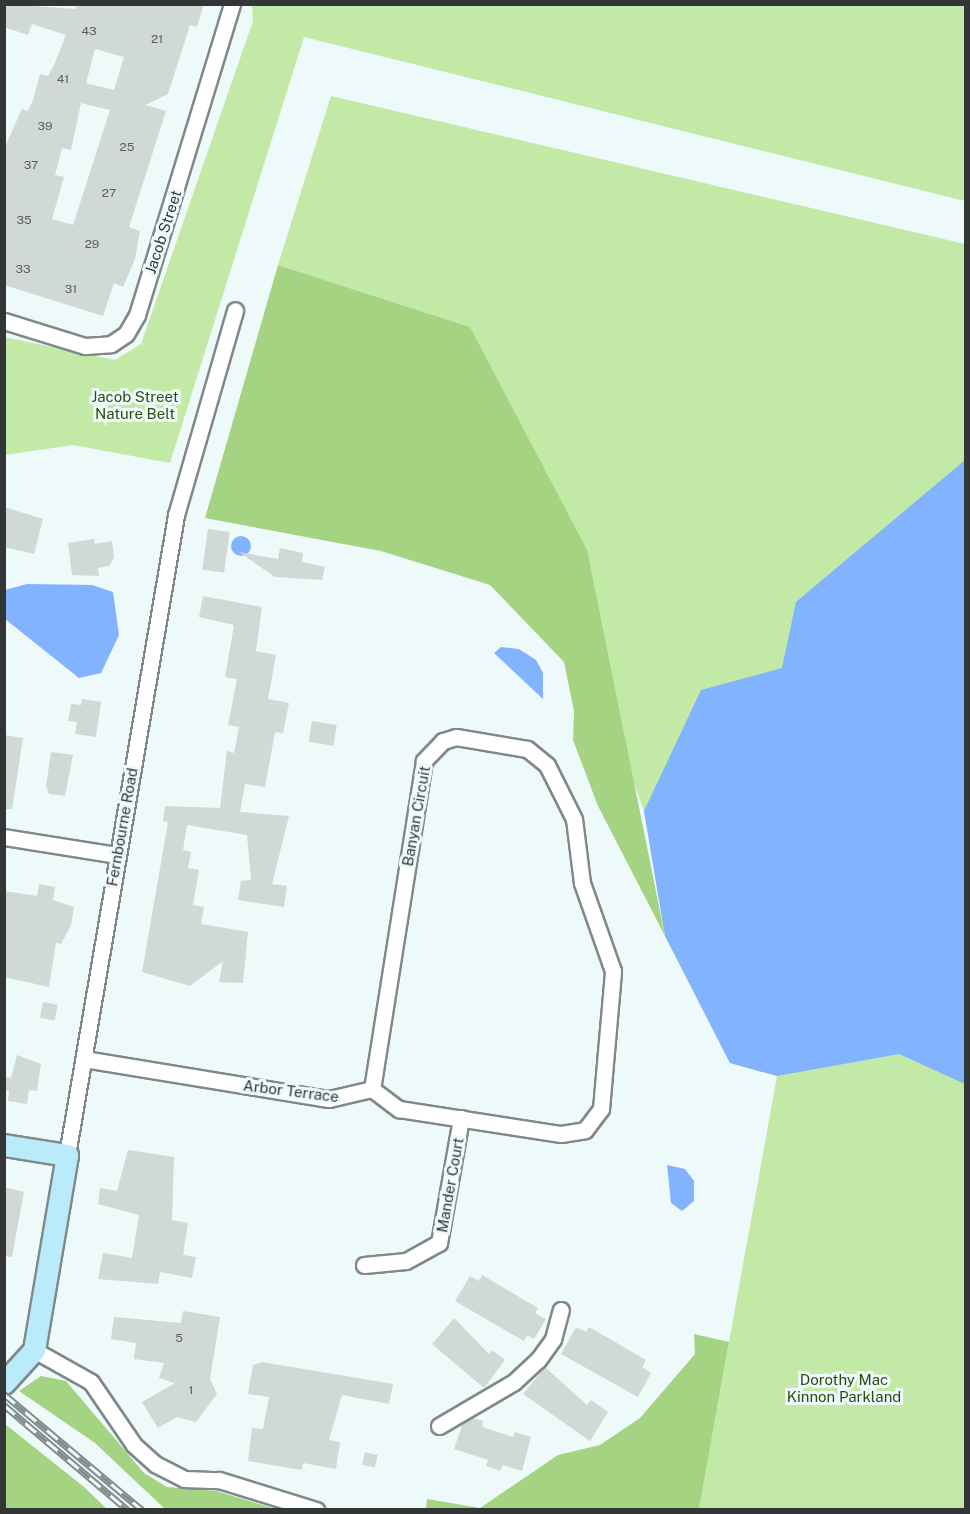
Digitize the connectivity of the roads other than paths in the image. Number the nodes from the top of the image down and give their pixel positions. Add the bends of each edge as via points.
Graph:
1 (232, 4) edge
2 (235, 310) dead end
3 (4, 321) edge
4 (4, 837) edge
5 (117, 855) junction
6 (84, 1059) junction
7 (372, 1089) junction
8 (461, 1119) junction
9 (4, 1145) edge
10 (67, 1155) junction
11 (364, 1264) dead end
12 (561, 1310) dead end
13 (34, 1350) junction
14 (9, 1378) edge
15 (439, 1426) dead end
16 (316, 1509) edge

1 - 3 street, Jacob Street via 137,315 126,334 111,344 85,346
2 - 5 street, Fernbourne Road via 176,515
4 - 5 street
5 - 6 street, Fernbourne Road
6 - 7 street, Arbor Terrace via 330,1099
6 - 10 street, Fernbourne Road
7 - 8 street via 399,1109
7 - 8 street, Banyan Circuit via 424,761 443,741 456,737 538,756 574,819 582,883 613,971 601,1109 593,1121 567,1135
8 - 11 street, Mander Court via 438,1243 406,1261
9 - 10 street
10 - 13 street, Fernbourne Road
12 - 15 street via 552,1339 538,1360 514,1382
13 - 14 street
13 - 16 street via 90,1382 134,1445 155,1464 184,1479 219,1480

